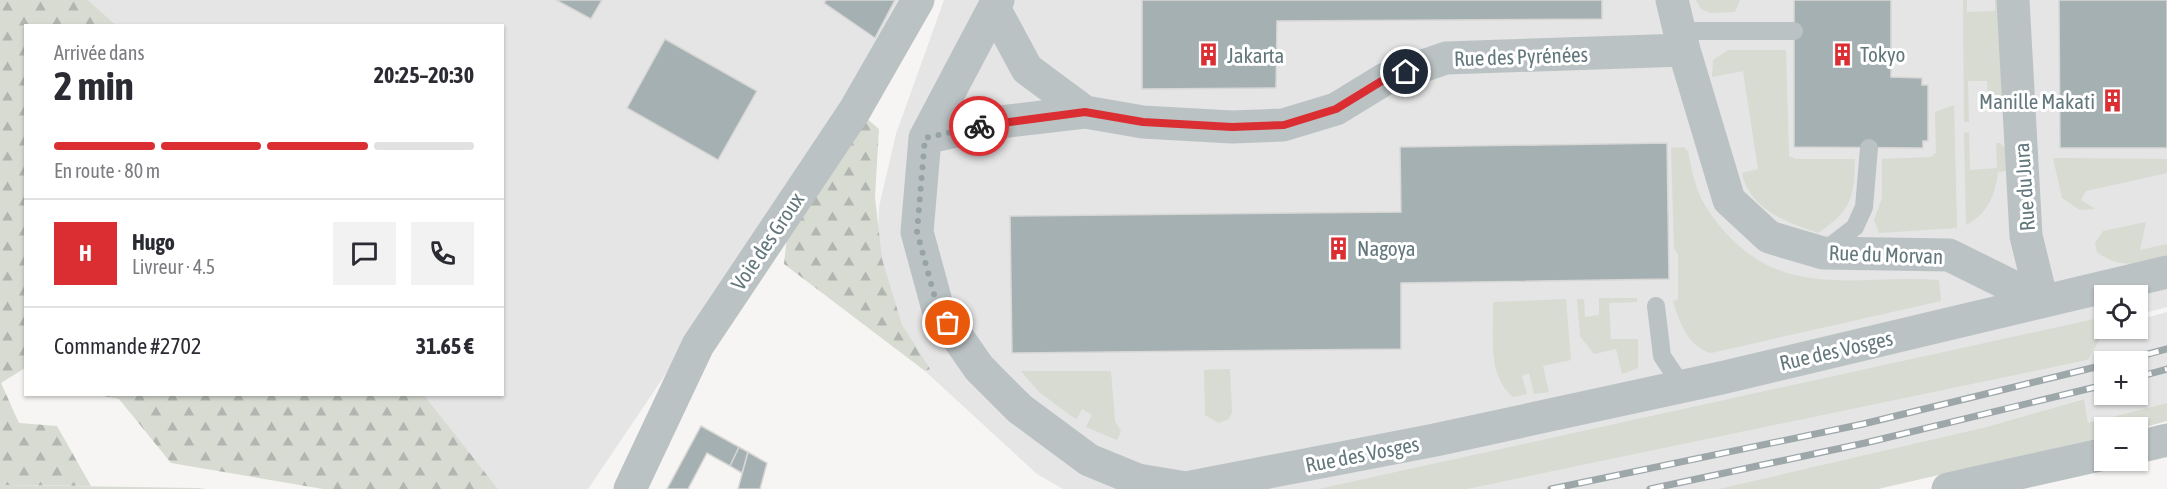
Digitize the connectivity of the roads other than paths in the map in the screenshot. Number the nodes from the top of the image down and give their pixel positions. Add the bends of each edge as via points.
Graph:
1 (918, 0) edge
2 (2013, 0) edge
3 (996, 4) edge
4 (1678, 27) edge
5 (1794, 31) dead end
6 (1085, 112) junction
7 (925, 138) junction
8 (1869, 148) dead end
9 (1823, 253) junction
10 (2167, 272) edge
11 (2042, 301) junction
12 (1656, 306) dead end
13 (1682, 386) junction
14 (2167, 440) edge
15 (2148, 445) edge
16 (2094, 456) edge
17 (630, 489) edge
18 (1948, 489) edge

1 - 17 street, Voie des Groux via 855,110 698,345
2 - 11 street, Rue du Jura via 2026,236
3 - 6 street, Rue des Pyrénées via 1027,69
3 - 7 street, Rue des Vosges
4 - 5 lane
4 - 6 street, Rue des Pyrénées via 1446,58 1385,79 1336,109 1284,125 1232,127 1143,122
4 - 9 street, Rue du Morvan via 1729,200 1769,237
6 - 7 street, Rue des Pyrénées via 992,123
7 - 13 street, Rue des Vosges via 917,232 938,309 979,368 1020,409 1089,460 1138,480 1186,488 1435,440
8 - 9 lane via 1864,207 1855,227
9 - 11 street, Rue du Morvan via 1949,255
10 - 11 street, Rue des Vosges
11 - 13 street, Rue des Vosges
12 - 13 lane via 1662,356
14 - 15 street
16 - 18 street

